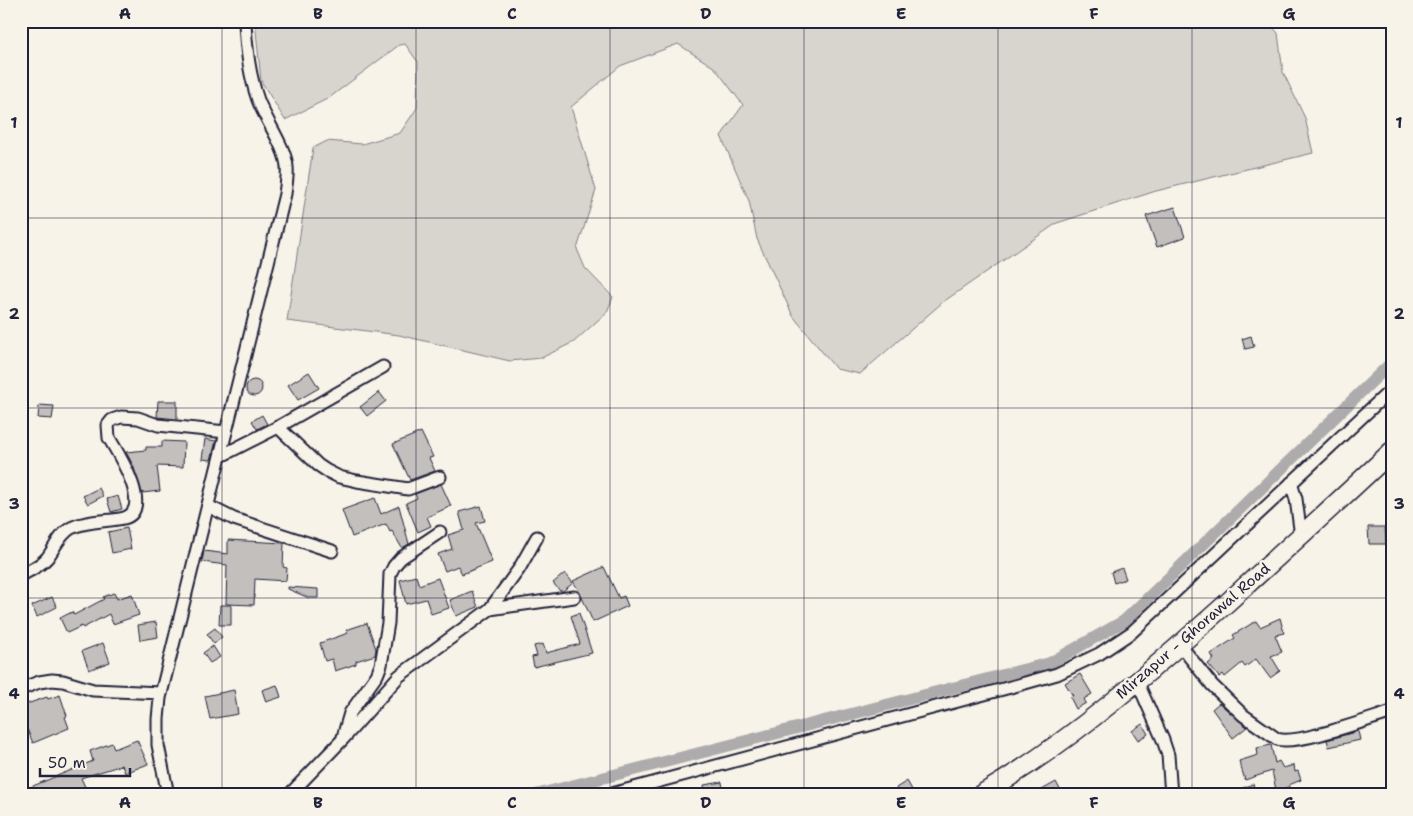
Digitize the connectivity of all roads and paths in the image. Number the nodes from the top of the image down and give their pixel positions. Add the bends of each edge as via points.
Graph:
1 (245, 21) edge
2 (383, 367) dead end
3 (1392, 389) edge
4 (278, 427) junction
5 (226, 432) junction
6 (221, 456) junction
7 (1390, 457) edge
8 (440, 477) dead end
9 (1291, 483) junction
10 (208, 506) junction
11 (440, 532) dead end
12 (1301, 536) junction
13 (537, 537) dead end
14 (332, 551) dead end
15 (25, 573) dead end
16 (574, 597) dead end
17 (490, 609) junction
18 (1180, 645) junction
19 (1137, 682) junction
20 (21, 688) edge
21 (161, 693) junction
22 (1392, 712) edge
23 (343, 739) junction
24 (997, 790) edge
25 (168, 795) edge
26 (290, 795) edge
27 (608, 795) edge
28 (980, 795) edge
29 (1171, 795) edge

1 - 5 street via 250,73 287,166 285,194
2 - 4 street
3 - 9 street
4 - 6 street
4 - 8 street via 318,465 339,477 408,489
5 - 6 street
5 - 15 street via 158,425 138,418 112,420 108,425 109,438 128,473 136,498 134,511 126,517 72,528 64,533 42,563
6 - 10 street
7 - 12 main road, Mirzapur - Ghorawal Road
9 - 12 street
9 - 27 street via 1147,620 1099,654 1056,674
10 - 14 street via 266,531
10 - 21 street
11 - 23 street via 400,558 390,574 388,623 381,665 350,714
12 - 18 main road, Mirzapur - Ghorawal Road
13 - 17 street
16 - 17 street
17 - 23 street via 398,676
18 - 19 main road, Mirzapur - Ghorawal Road
18 - 22 street via 1212,685 1243,714 1283,741
19 - 24 main road, Mirzapur - Ghorawal Road
19 - 29 street via 1168,755
20 - 21 street via 52,680 93,690
21 - 25 street via 158,745
23 - 26 street
24 - 28 main road, Mirzapur - Ghorawal Road

